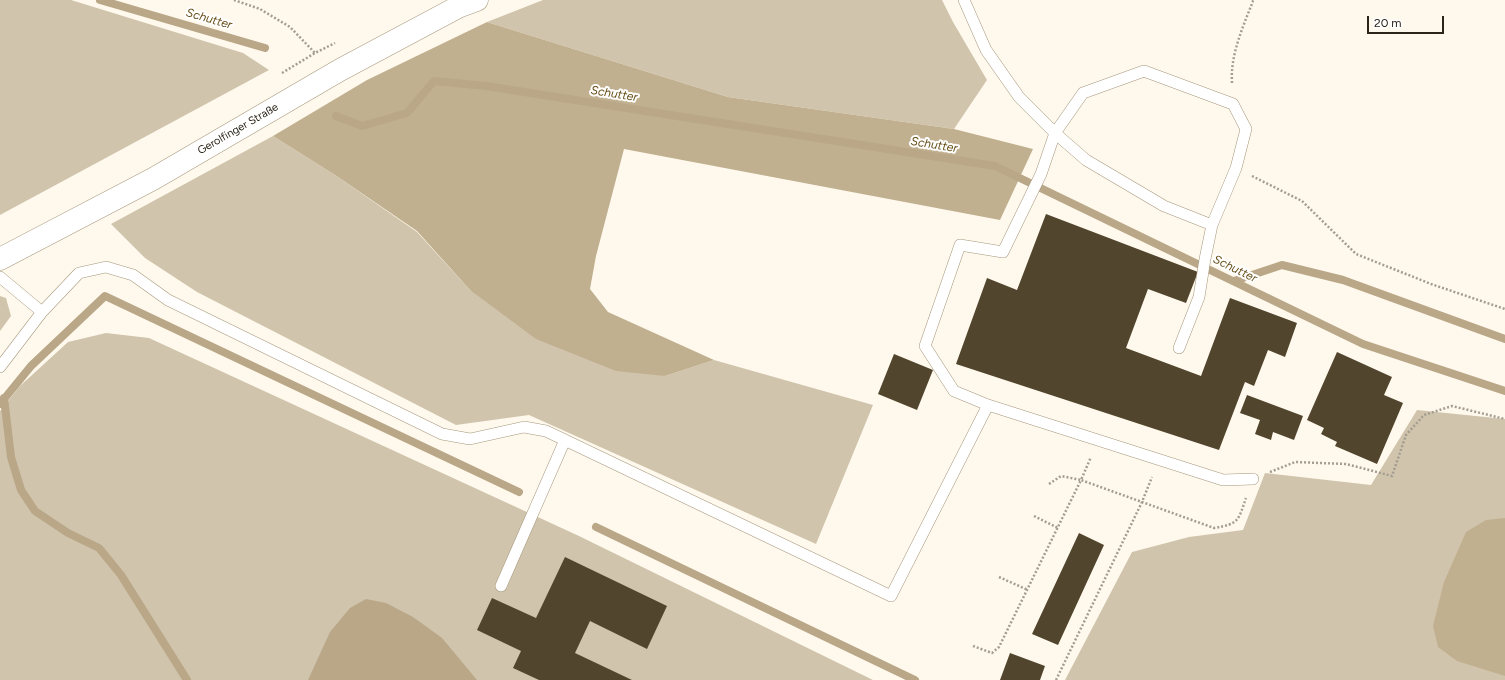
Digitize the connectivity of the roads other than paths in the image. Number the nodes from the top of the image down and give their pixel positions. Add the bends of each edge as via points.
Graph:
1 (477, 0) edge
2 (964, 0) edge
3 (1055, 133) junction
4 (1212, 225) junction
5 (0, 259) edge
6 (0, 277) edge
7 (42, 312) junction
8 (1179, 348) dead end
9 (0, 366) edge
10 (988, 405) junction
11 (565, 440) junction
12 (1253, 479) road end
13 (501, 586) dead end

1 - 5 street, Gerolfinger Straße via 458,7 340,70 153,178
2 - 3 lane via 986,50 1019,97
3 - 4 lane via 1086,160 1164,206
3 - 4 lane via 1083,93 1144,71 1233,104 1246,129 1236,168
3 - 10 lane via 1042,174 1003,252 960,245 925,346 954,391
4 - 8 lane via 1199,297
6 - 7 lane
7 - 9 lane
7 - 11 lane via 79,273 106,267 133,275 168,300 442,434 470,439 524,427 546,430
10 - 11 lane via 891,596
10 - 12 lane via 1224,480
11 - 13 lane

